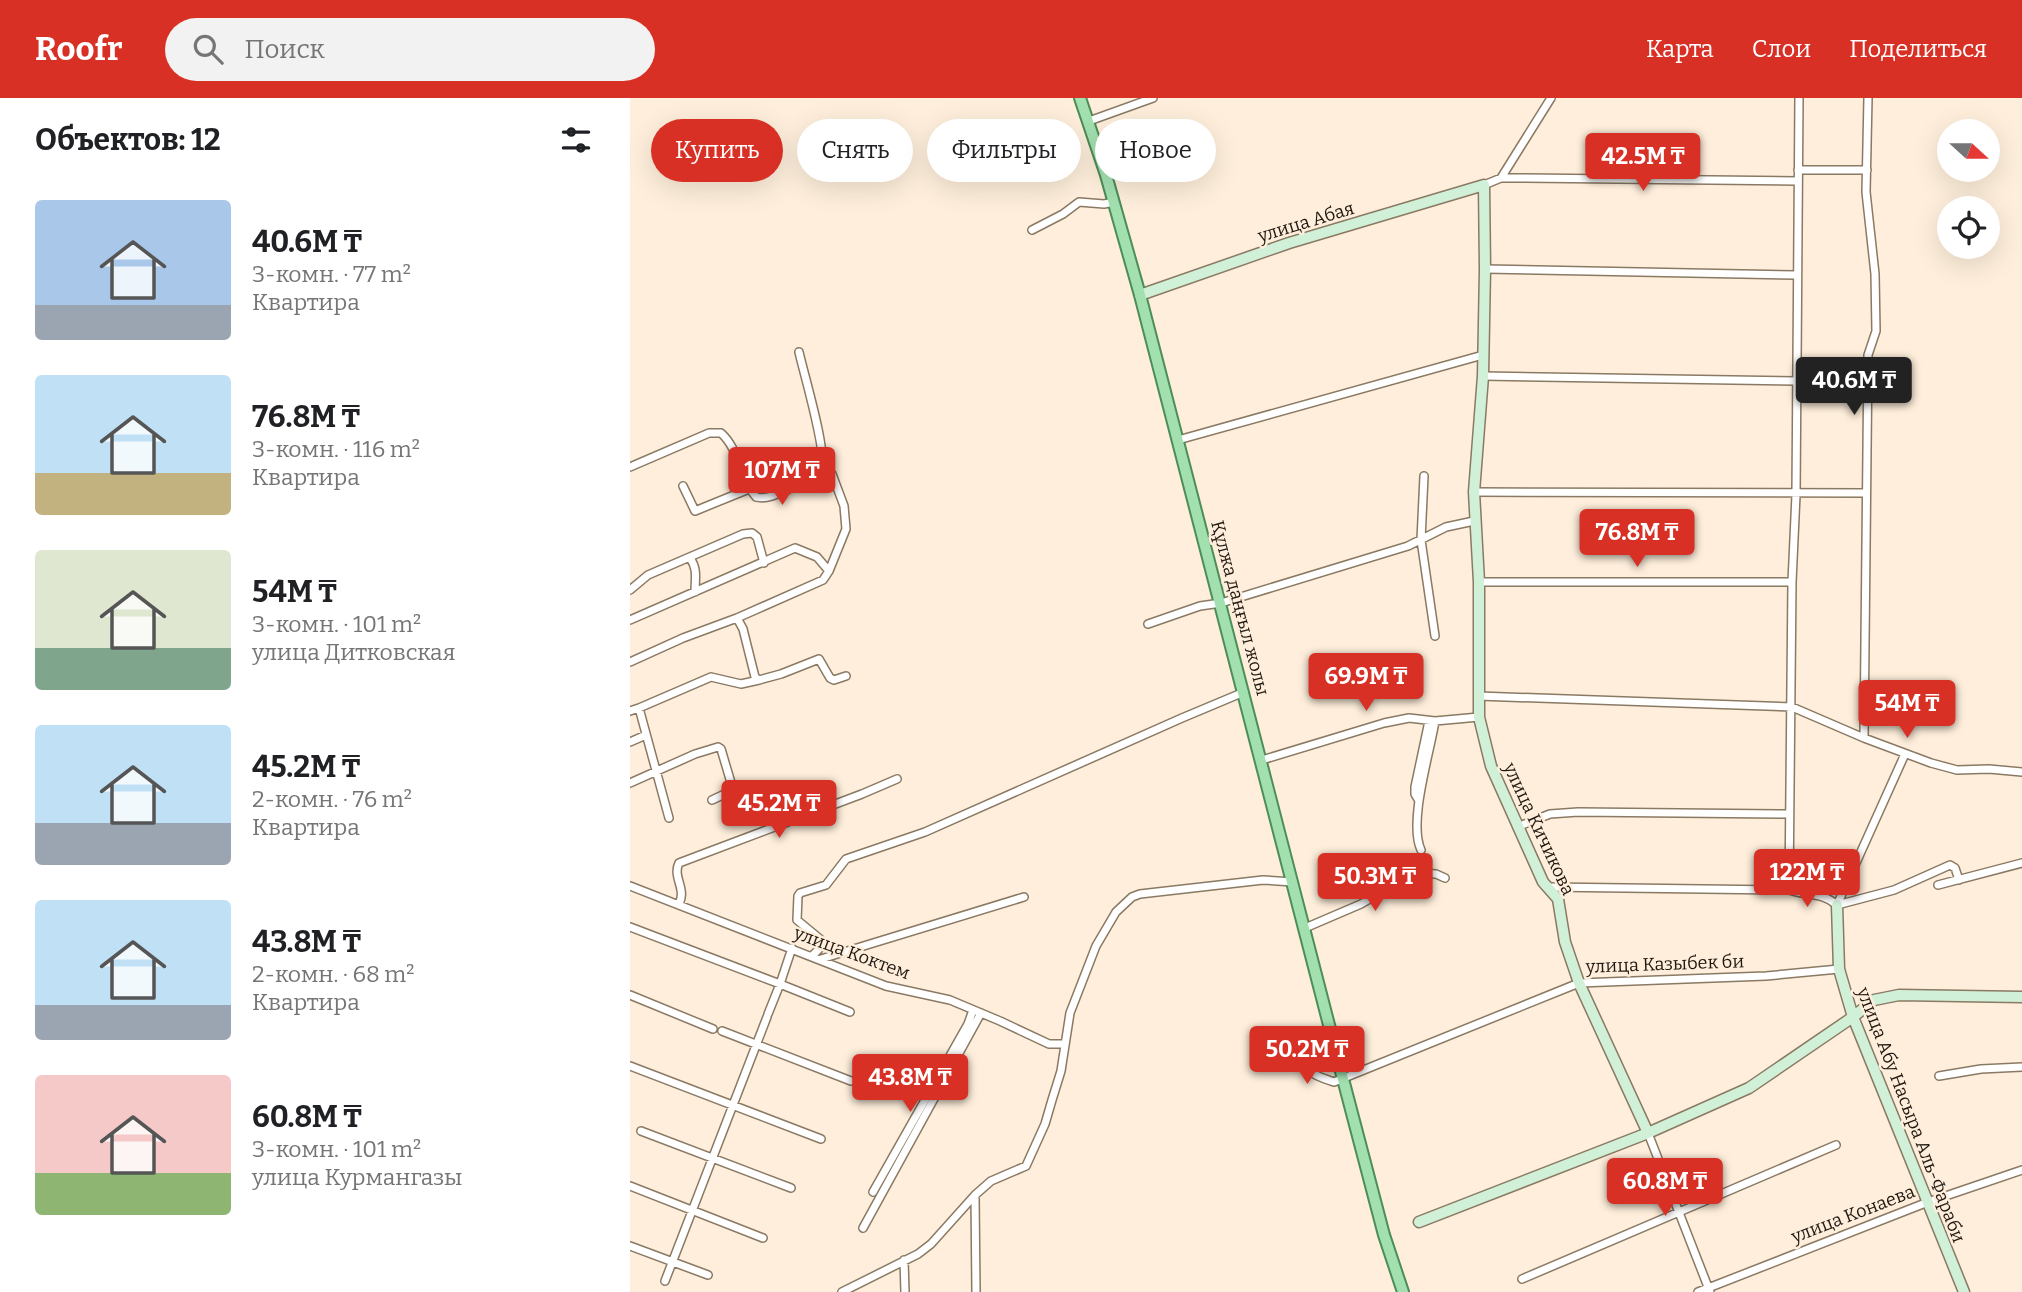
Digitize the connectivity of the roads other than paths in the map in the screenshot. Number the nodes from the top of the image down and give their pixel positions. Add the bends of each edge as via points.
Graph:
1 (1080, 98) edge
2 (1153, 98) edge
3 (1551, 98) edge
4 (1798, 98) edge
5 (1868, 98) edge
6 (1089, 121) junction
7 (1798, 170) junction
8 (1867, 170) junction
9 (1501, 178) junction
10 (1797, 181) junction
11 (1484, 185) junction
12 (1114, 202) junction
13 (1032, 230) dead end
14 (1485, 269) junction
15 (1796, 275) junction
16 (1140, 296) junction
17 (799, 352) dead end
18 (1483, 355) junction
19 (1483, 376) junction
20 (1797, 381) junction
21 (1178, 440) junction
22 (630, 467) edge
23 (822, 467) junction
24 (1424, 477) dead end
25 (683, 486) dead end
26 (749, 489) junction
27 (1474, 492) junction
28 (1866, 493) junction
29 (1796, 495) junction
30 (1474, 521) junction
31 (1421, 540) junction
32 (690, 558) junction
33 (764, 563) junction
34 (829, 571) junction
35 (1479, 582) junction
36 (1792, 582) junction
37 (630, 590) edge
38 (695, 592) junction
39 (1221, 603) junction
40 (737, 618) junction
41 (630, 620) edge
42 (1148, 624) dead end
43 (1435, 636) dead end
44 (630, 662) edge
45 (846, 676) dead end
46 (759, 680) junction
47 (1244, 692) junction
48 (1478, 696) junction
49 (1792, 707) junction
50 (639, 708) junction
51 (630, 711) edge
52 (1479, 717) junction
53 (1432, 721) junction
54 (646, 735) junction
55 (1864, 738) junction
56 (630, 742) edge
57 (1905, 754) junction
58 (1262, 760) junction
59 (655, 771) junction
60 (2022, 772) edge
61 (897, 779) dead end
62 (630, 783) edge
63 (712, 800) dead end
64 (1789, 814) junction
65 (669, 818) dead end
66 (1517, 827) junction
67 (1421, 850) dead end
68 (2022, 863) edge
69 (1445, 878) dead end
70 (1959, 880) junction
71 (1293, 882) junction
72 (1938, 885) dead end
73 (630, 886) edge
74 (1546, 887) junction
75 (1789, 890) junction
76 (1024, 897) dead end
77 (679, 904) junction
78 (1837, 905) junction
79 (630, 927) edge
80 (1304, 928) junction
81 (792, 948) junction
82 (816, 958) junction
83 (1839, 969) junction
84 (1579, 983) junction
85 (780, 984) junction
86 (630, 995) edge
87 (2022, 997) edge
88 (977, 1011) junction
89 (850, 1012) dead end
90 (1853, 1017) junction
91 (1064, 1044) junction
92 (757, 1045) junction
93 (1286, 1045) dead end
94 (630, 1066) edge
95 (2022, 1067) edge
96 (1939, 1076) dead end
97 (1343, 1079) junction
98 (851, 1080) dead end
99 (732, 1105) junction
100 (641, 1131) dead end
101 (1648, 1133) junction
102 (821, 1139) dead end
103 (1836, 1145) dead end
104 (713, 1158) junction
105 (2022, 1170) edge
106 (630, 1186) edge
107 (791, 1188) dead end
108 (873, 1192) dead end
109 (975, 1195) junction
110 (1928, 1202) junction
111 (693, 1210) junction
112 (1678, 1211) junction
113 (1419, 1222) dead end
114 (863, 1228) dead end
115 (763, 1237) dead end
116 (630, 1246) edge
117 (904, 1261) junction
118 (673, 1263) junction
119 (708, 1275) dead end
120 (1522, 1279) dead end
121 (665, 1281) dead end
122 (1709, 1290) edge
123 (842, 1292) edge
124 (905, 1292) edge
125 (976, 1292) edge
126 (1403, 1292) edge
127 (1698, 1292) edge
128 (1964, 1292) edge

1 - 6 main road, Құлжа даңғыл жолы
2 - 6 street
3 - 9 street
4 - 7 street
5 - 8 street
6 - 12 main road, Құлжа даңғыл жолы
7 - 8 street
7 - 10 street
8 - 28 street via 1875,331 1868,355
9 - 10 street
9 - 11 street
10 - 15 street
11 - 14 street, улица Кичикова
11 - 16 street, улица Абая via 1289,243
12 - 13 street via 1079,202
12 - 16 main road, Құлжа даңғыл жолы
14 - 15 street
14 - 18 street, улица Кичикова
15 - 20 street
16 - 21 main road, Құлжа даңғыл жолы
17 - 23 street via 821,441
18 - 19 street, улица Кичикова
18 - 21 street
19 - 20 street
19 - 27 street, улица Кичикова
20 - 29 street
21 - 39 main road, Құлжа даңғыл жолы
22 - 26 street via 709,433 721,433 732,443
23 - 26 street via 816,475 762,499
23 - 34 street via 832,474 844,506 846,529
24 - 31 street
25 - 26 street via 695,511
27 - 29 street
27 - 30 street, улица Кичикова
28 - 29 street
28 - 55 street
29 - 36 street
30 - 31 street via 1446,527
30 - 35 street, улица Кичикова
31 - 39 street
31 - 43 street
32 - 33 street via 752,533
32 - 37 street via 648,575
32 - 38 street via 695,565
33 - 34 street via 795,548 817,557
33 - 38 street
34 - 40 street via 823,580
35 - 36 street
35 - 48 street, улица Кичикова
36 - 49 street
38 - 41 street
39 - 42 street
39 - 47 main road, Құлжа даңғыл жолы
40 - 44 street
40 - 46 street
45 - 46 street via 830,678 820,659
46 - 50 street via 741,684 711,677
47 - 58 main road, Құлжа даңғыл жолы
47 - 82 street via 925,832 846,859 826,885 798,896 797,920 820,939
48 - 49 street
48 - 52 street, улица Кичикова
49 - 55 street
49 - 64 street
50 - 51 street
50 - 54 street
52 - 53 street
52 - 66 street, улица Кичикова via 1492,766
53 - 58 street via 1409,718 1384,723
53 - 67 street via 1419,800
54 - 56 street
54 - 59 street
55 - 57 street
57 - 60 street via 1956,770
57 - 78 street
58 - 71 main road, Құлжа даңғыл жолы
59 - 62 street
59 - 63 street via 720,747 732,789
59 - 65 street
61 - 77 street via 679,863 676,871 683,893
64 - 66 street via 1578,812 1550,814
64 - 75 street
66 - 74 street, улица Кичикова
68 - 70 street
69 - 80 street via 1418,873 1362,904
70 - 72 street
70 - 78 street via 1955,867 1946,866 1895,890
71 - 80 main road, Құлжа даңғыл жолы
71 - 91 street via 1263,880 1132,897 1116,912 1096,946 1070,1013
73 - 77 street, улица Коктем
74 - 75 street
74 - 84 street, улица Кичикова via 1558,900 1565,942
75 - 78 street via 1825,896
76 - 82 street
77 - 81 street, улица Коктем
78 - 83 street, улица Абу Насыра Аль-Фараби
79 - 85 street
80 - 97 main road, Құлжа даңғыл жолы
81 - 82 street, улица Коктем
81 - 85 street
82 - 88 street, улица Коктем via 886,986
83 - 84 street, улица Казыбек би
83 - 90 street, улица Абу Насыра Аль-Фараби
84 - 97 street, улица Казыбек би
84 - 101 street, улица Кичикова
85 - 89 street
85 - 92 street
86 - 92 street
87 - 90 street via 1899,995 1874,1000
88 - 91 street, улица Коктем via 1049,1044
88 - 108 street
88 - 114 street
90 - 101 street via 1749,1088
90 - 110 street, улица Абу Насыра Аль-Фараби
91 - 109 street via 1058,1081 1030,1160 990,1181
92 - 98 street
92 - 99 street
93 - 97 street via 1316,1075 1334,1082
94 - 99 street
95 - 96 street
97 - 126 main road, Құлжа даңғыл жолы
99 - 102 street
99 - 104 street
100 - 104 street
101 - 112 street, улица Кичикова
101 - 113 street
103 - 112 street
104 - 107 street
104 - 111 street
105 - 110 street, улица Конаева
106 - 111 street
109 - 117 street via 931,1244
109 - 125 street
110 - 122 street, улица Конаева
110 - 128 street, улица Абу Насыра Аль-Фараби
111 - 115 street
111 - 118 street
112 - 120 street
112 - 122 street, улица Кичикова
116 - 118 street
117 - 123 street
117 - 124 street
118 - 119 street
118 - 121 street
122 - 127 street, улица Конаева

